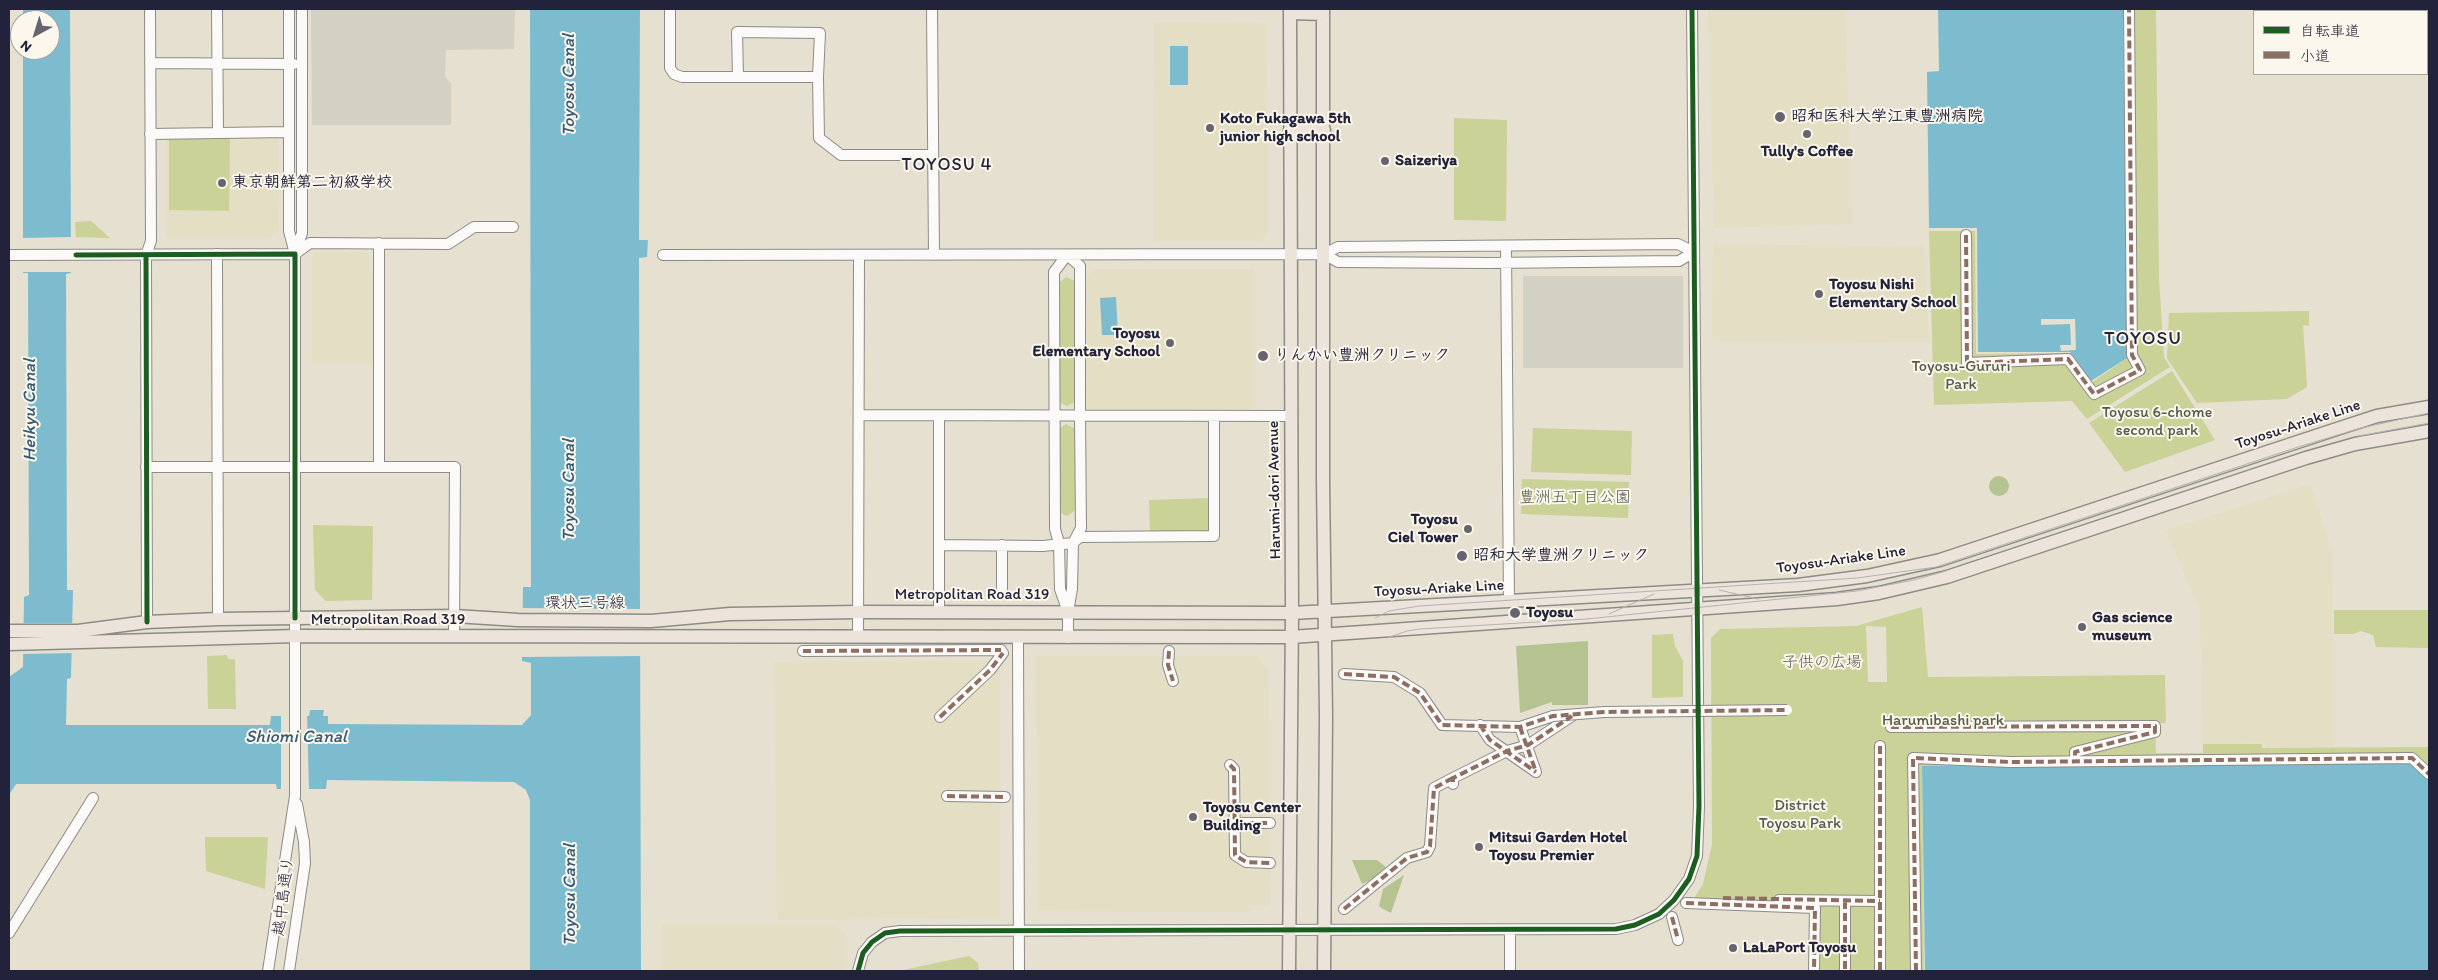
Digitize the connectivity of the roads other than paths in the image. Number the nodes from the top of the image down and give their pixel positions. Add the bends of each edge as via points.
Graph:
1 (150, 9) edge
2 (217, 9) edge
3 (289, 9) edge
4 (302, 9) edge
5 (670, 9) edge
6 (932, 9) edge
7 (1692, 9) edge
8 (2129, 9) edge
9 (1290, 11) edge
10 (1323, 11) edge
11 (150, 64) junction
12 (217, 64) junction
13 (289, 64) junction
14 (302, 64) junction
15 (738, 77) junction
16 (818, 77) junction
17 (1290, 130) junction
18 (1324, 130) junction
19 (289, 132) junction
20 (218, 133) junction
21 (150, 134) junction
22 (932, 155) junction
23 (513, 227) dead end
24 (1966, 235) dead end
25 (379, 243) junction
26 (1506, 246) junction
27 (1694, 252) junction
28 (217, 254) junction
29 (295, 254) junction
30 (1290, 254) junction
31 (1324, 254) junction
32 (14, 255) edge
33 (146, 255) junction
34 (663, 255) dead end
35 (859, 255) junction
36 (934, 255) junction
37 (1067, 255) junction
38 (1507, 263) junction
39 (2429, 407) edge
40 (860, 416) junction
41 (939, 416) junction
42 (1054, 416) junction
43 (1080, 416) junction
44 (1214, 416) junction
45 (1291, 416) junction
46 (2429, 431) edge
47 (295, 466) junction
48 (146, 467) junction
49 (218, 467) junction
50 (379, 467) junction
51 (1072, 542) junction
52 (1059, 543) junction
53 (939, 545) junction
54 (1002, 545) junction
55 (1697, 590) junction
56 (1002, 594) dead end
57 (1509, 601) junction
58 (1698, 609) junction
59 (939, 611) junction
60 (858, 612) junction
61 (1068, 612) junction
62 (1324, 612) junction
63 (1292, 613) junction
64 (455, 616) junction
65 (296, 618) junction
66 (218, 619) junction
67 (518, 620) joint
68 (651, 621) joint
69 (146, 622) junction
70 (296, 636) junction
71 (1324, 636) junction
72 (15, 637) edge
73 (78, 637) junction
74 (454, 637) junction
75 (519, 637) joint
76 (858, 637) junction
77 (1018, 637) junction
78 (1291, 637) junction
79 (1068, 638) junction
80 (1169, 650) dead end
81 (803, 652) dead end
82 (1344, 674) dead end
83 (1173, 680) dead end
84 (1787, 710) dead end
85 (1572, 716) junction
86 (940, 717) dead end
87 (1480, 725) junction
88 (1520, 727) junction
89 (1891, 728) dead end
90 (1528, 745) junction
91 (1880, 746) dead end
92 (1507, 751) junction
93 (2075, 760) junction
94 (1230, 765) dead end
95 (2429, 774) edge
96 (295, 796) junction
97 (947, 796) dead end
98 (1005, 797) dead end
99 (93, 798) dead end
100 (1270, 823) dead end
101 (1235, 824) junction
102 (1270, 863) dead end
103 (1845, 901) junction
104 (1880, 901) junction
105 (1344, 909) dead end
106 (1672, 917) dead end
107 (1019, 930) junction
108 (1288, 930) junction
109 (1324, 930) junction
110 (1510, 930) junction
111 (9, 933) edge
112 (1678, 940) dead end
113 (268, 971) edge
114 (289, 971) edge
115 (858, 971) edge
116 (1019, 971) edge
117 (1289, 971) edge
118 (1324, 971) edge
119 (1510, 971) edge
120 (1814, 971) edge
121 (1845, 971) edge
122 (1880, 971) edge
123 (1916, 971) edge

1 - 11 street
2 - 12 street
3 - 13 street
4 - 14 street
5 - 15 street via 670,68 674,74 682,77
6 - 22 street
7 - 27 street
8 - 24 street via 2132,355 2140,370 2094,394 2068,359 1967,363
9 - 10 main road
9 - 17 main road, Harumi-dori Avenue
10 - 18 main road
11 - 12 street
11 - 21 street
12 - 13 street
12 - 20 street
13 - 14 street
13 - 19 street
14 - 29 street via 302,233
15 - 16 street
15 - 16 street via 737,32 820,33
16 - 22 street via 819,138 842,155
17 - 18 main road
17 - 30 main road, Harumi-dori Avenue
18 - 31 main road
19 - 20 street
19 - 29 street via 289,231
20 - 21 street
21 - 33 street via 151,241
22 - 36 street
23 - 25 street via 474,227 448,244
25 - 29 street via 310,243
25 - 50 street
26 - 27 street via 1678,244
26 - 31 street via 1338,247
26 - 38 street
27 - 38 street via 1678,261
27 - 55 street
28 - 29 street
28 - 33 street
28 - 49 street
29 - 47 street, 越中島通り
30 - 31 street
30 - 37 street
30 - 45 main road, Harumi-dori Avenue
31 - 38 street via 1338,262
31 - 62 main road
32 - 33 street
33 - 48 street
34 - 35 street
35 - 36 street
35 - 40 street
36 - 37 street
37 - 42 street via 1054,272
37 - 43 street via 1080,266
38 - 57 street
39 - 55 main road, Toyosu-Ariake Line via 2343,426 1910,568 1798,585
40 - 41 street
40 - 60 street
41 - 42 street
41 - 53 street
42 - 43 street
42 - 52 street via 1055,530
43 - 44 street
43 - 51 street via 1081,528
44 - 45 street
44 - 51 street via 1214,536 1080,537
45 - 63 main road, Harumi-dori Avenue
46 - 58 main road via 2355,444 2306,458 1915,586 1838,599
47 - 49 street
47 - 50 street
47 - 65 street, 越中島通り
48 - 49 street
48 - 69 street
49 - 66 street
50 - 64 street via 455,467
51 - 52 street
51 - 61 street via 1072,589
52 - 54 street
52 - 61 street via 1060,589
53 - 54 street
53 - 59 street
54 - 56 street
55 - 57 main road, Toyosu-Ariake Line
55 - 58 street
57 - 62 main road, Toyosu-Ariake Line
58 - 71 main road
58 - 110 street via 1698,838 1697,856 1689,879 1659,914 1635,925 1616,929
59 - 60 main road, Metropolitan Road 319
59 - 61 main road, Metropolitan Road 319
60 - 68 main road, Metropolitan Road 319 via 730,614
60 - 76 street
61 - 63 main road, Metropolitan Road 319
61 - 79 street
62 - 63 main road
62 - 71 main road
63 - 78 main road, Harumi-dori Avenue
64 - 65 main road, Metropolitan Road 319
64 - 67 main road, Metropolitan Road 319
64 - 74 street
65 - 66 main road, Metropolitan Road 319
65 - 70 street, 越中島通り
66 - 69 main road, Metropolitan Road 319
67 - 68 main road, 環状三号線
69 - 73 main road, Metropolitan Road 319
70 - 73 main road, Metropolitan Road 319
70 - 74 main road, Metropolitan Road 319
70 - 96 street, 越中島通り
71 - 78 main road
71 - 109 main road
72 - 73 main road
74 - 75 main road, Metropolitan Road 319
75 - 76 main road, 環状三号線
76 - 77 main road
77 - 79 main road
77 - 107 street
78 - 79 main road
78 - 108 main road, Harumi-dori Avenue
80 - 83 street via 1168,665
81 - 86 street via 1002,652 990,670
82 - 87 street via 1394,677 1420,693 1442,725
84 - 85 street, bridge via 1604,712
85 - 88 street, bridge via 1553,716
85 - 90 street
87 - 88 street
87 - 92 street via 1490,740
88 - 90 street
89 - 93 street via 2155,726 2155,732 2075,752
90 - 92 street
90 - 92 street via 1536,772
91 - 104 street
92 - 105 street via 1453,782 1434,788 1430,846 1426,852 1407,858
93 - 95 street via 2412,758
93 - 123 street via 2011,762 1913,758
94 - 101 street via 1234,769
96 - 113 street, 越中島通り
96 - 114 street, 越中島通り via 305,863
97 - 98 street
99 - 111 street
100 - 101 street
101 - 102 street via 1236,855 1246,862
103 - 104 street
103 - 120 street via 1690,900 1815,908
103 - 121 street
104 - 122 street
106 - 112 street
107 - 108 street
107 - 115 street via 900,930 885,933 862,954
107 - 116 street
108 - 109 street
108 - 117 main road, Harumi-dori Avenue
109 - 110 street
109 - 118 main road
110 - 119 street

